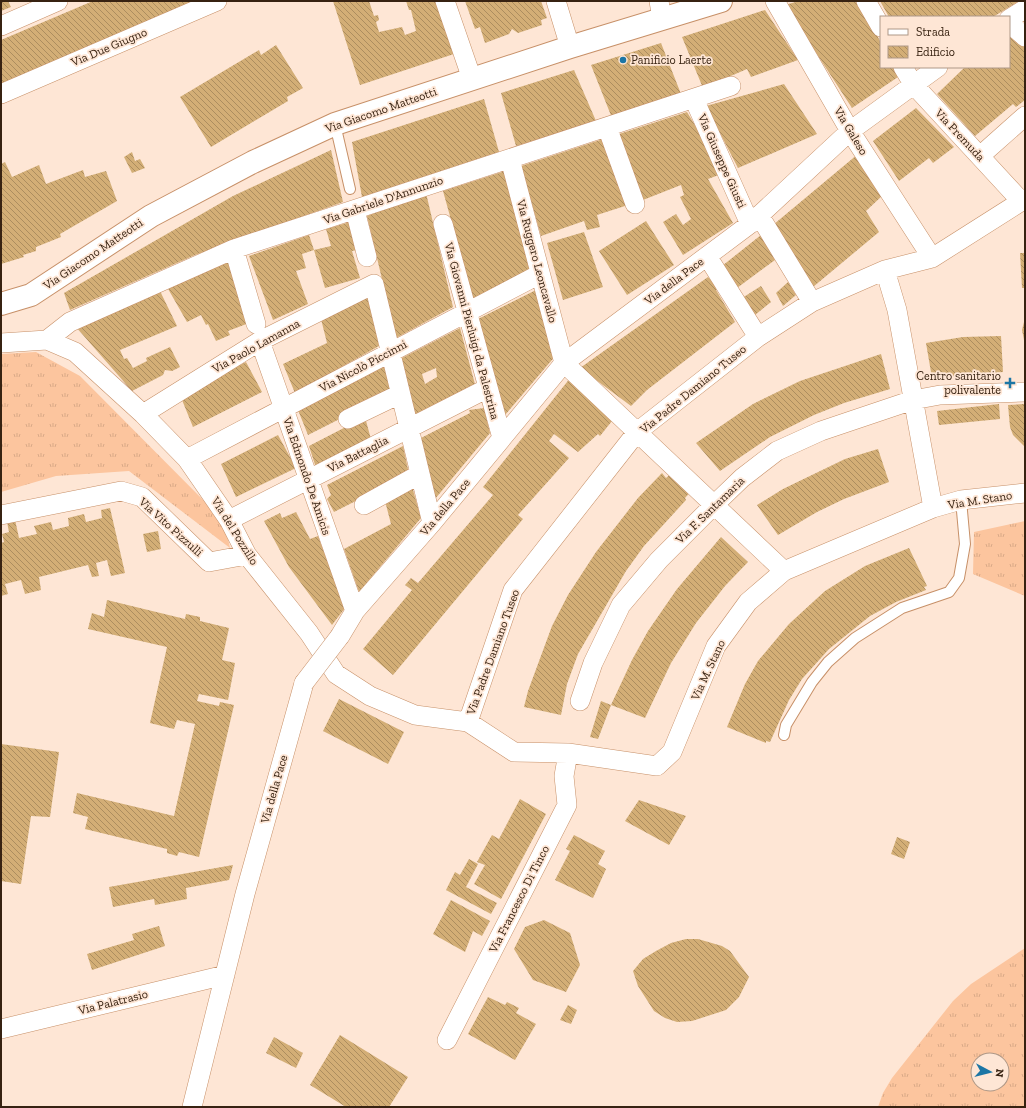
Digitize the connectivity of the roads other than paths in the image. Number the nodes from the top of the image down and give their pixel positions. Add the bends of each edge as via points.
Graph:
1 (58, 1) edge
2 (216, 1) edge
3 (445, 1) edge
4 (556, 1) edge
5 (721, 1) edge
6 (775, 1) edge
7 (866, 1) edge
8 (26, 7) edge
9 (1025, 9) edge
10 (660, 10) edge
11 (1010, 18) edge
12 (1010, 24) edge
13 (1, 26) edge
14 (880, 26) edge
15 (1025, 37) edge
16 (570, 47) junction
17 (904, 68) edge
18 (936, 68) edge
19 (472, 79) junction
20 (912, 84) junction
21 (731, 86) dead end
22 (1, 94) edge
23 (694, 99) junction
24 (1025, 116) edge
25 (335, 124) junction
26 (607, 127) junction
27 (850, 131) junction
28 (980, 156) junction
29 (510, 159) junction
30 (350, 189) dead end
31 (1023, 200) edge
32 (635, 204) dead end
33 (355, 210) junction
34 (754, 219) junction
35 (443, 224) dead end
36 (234, 249) junction
37 (707, 256) junction
38 (367, 257) dead end
39 (932, 258) junction
40 (885, 270) junction
41 (540, 274) junction
42 (812, 302) junction
43 (1, 304) edge
44 (467, 313) junction
45 (258, 332) junction
46 (758, 337) junction
47 (47, 340) junction
48 (1, 343) edge
49 (391, 352) junction
50 (564, 363) junction
51 (488, 388) junction
52 (1025, 392) edge
53 (400, 394) junction
54 (913, 400) junction
55 (283, 408) junction
56 (143, 414) junction
57 (348, 419) dead end
58 (408, 428) junction
59 (637, 432) junction
60 (502, 438) junction
61 (187, 459) junction
62 (420, 474) junction
63 (308, 479) junction
64 (1025, 493) edge
65 (960, 500) junction
66 (364, 505) dead end
67 (714, 505) junction
68 (933, 508) junction
69 (1, 515) edge
70 (229, 520) junction
71 (432, 523) junction
72 (247, 555) junction
73 (784, 571) junction
74 (355, 611) junction
75 (580, 701) dead end
76 (468, 722) junction
77 (784, 735) dead end
78 (568, 752) junction
79 (225, 975) junction
80 (1, 1029) edge
81 (447, 1040) dead end
82 (192, 1107) edge

1 - 8 street
2 - 22 street, Via Due Giugno
3 - 19 street
4 - 16 street
5 - 10 street, Via Giacomo Matteotti
6 - 27 street, Via Galeso
7 - 14 street
8 - 13 street
9 - 11 street
10 - 16 street, Via Giacomo Matteotti
12 - 15 street
16 - 19 street, Via Giacomo Matteotti
17 - 20 street, Via Premuda
18 - 20 street, Via della Pace
19 - 25 street, Via Giacomo Matteotti
20 - 27 street, Via della Pace
20 - 28 street, Via Premuda
21 - 23 street, Via Gabriele D'Annunzio
23 - 26 street, Via Gabriele D'Annunzio
23 - 34 street, Via Giuseppe Giusti
24 - 28 street
25 - 30 lane
25 - 43 street, Via Giacomo Matteotti via 253,162 151,216 31,294
26 - 29 street, Via Gabriele D'Annunzio
26 - 32 street
27 - 34 street, Via della Pace
27 - 39 street, Via Galeso
28 - 31 street, Via Premuda
29 - 33 street, Via Gabriele D'Annunzio
29 - 41 street, Via Ruggero Leoncavallo
31 - 39 street, Via Padre Damiano Tuseo
33 - 36 street, Via Gabriele D'Annunzio
33 - 38 street
34 - 37 street, Via della Pace
34 - 42 street, Via Giuseppe Giusti
35 - 44 street, Via Giovanni Pierluigi da Palestrina
36 - 45 street, Via Edmondo De Amicis
36 - 47 street, Via Gabriele D'Annunzio via 70,322
37 - 46 street
37 - 50 street, Via della Pace
39 - 40 street, Via Padre Damiano Tuseo
40 - 42 street, Via Padre Damiano Tuseo
40 - 54 street via 897,310
41 - 44 street, Via Nicolò Piccinni
41 - 50 street, Via Ruggero Leoncavallo
42 - 46 street, Via Padre Damiano Tuseo
44 - 49 street, Via Nicolò Piccinni
44 - 51 street, Via Giovanni Pierluigi da Palestrina
45 - 49 street, Via Paolo Lamanna via 374,284
45 - 55 street, Via Edmondo De Amicis
45 - 56 street, Via Paolo Lamanna
46 - 59 street, Via Padre Damiano Tuseo
47 - 48 street, Via del Pozzillo
47 - 56 street, Via del Pozzillo via 75,352
49 - 53 street
49 - 55 street, Via Nicolò Piccinni
50 - 59 street
50 - 60 street, Via della Pace
51 - 58 street, Via Battaglia
51 - 60 street, Via Giovanni Pierluigi da Palestrina
52 - 54 street, Via F. Santamaria via 940,395
53 - 57 street
53 - 58 street
54 - 67 street, Via F. Santamaria via 821,431 777,451 742,478
54 - 68 street
55 - 61 street, Via Nicolò Piccinni
55 - 63 street, Via Edmondo De Amicis
56 - 61 street, Via del Pozzillo
58 - 62 street
58 - 63 street, Via Battaglia
59 - 67 street
59 - 76 street, Via Padre Damiano Tuseo via 513,590
60 - 71 street, Via della Pace
61 - 70 street, Via del Pozzillo
62 - 66 street
62 - 71 street
63 - 70 street, Via Battaglia
63 - 74 street, Via Edmondo De Amicis
64 - 65 street, Via M. Stano
65 - 68 street, Via M. Stano
65 - 77 lane via 965,544 959,578 949,592 902,608 855,638 828,662 812,682 786,725
67 - 73 street
67 - 75 street, Via F. Santamaria via 659,560 621,605 593,663
68 - 73 street, Via M. Stano
69 - 72 street, Via Vito Pizzulli via 121,491 142,497 209,562
70 - 72 street, Via del Pozzillo
71 - 74 street, Via della Pace
72 - 76 street, Via del Pozzillo via 309,633 336,674 370,696 415,715
73 - 78 street, Via M. Stano via 748,602 716,646 672,752 657,766
74 - 79 street, Via della Pace, bridge via 340,636 304,684
76 - 78 street, Via M. Stano via 514,752
78 - 81 street, Via Francesco Di Tinco via 564,776 567,806
79 - 80 street, Via Palatrasio
79 - 82 street, Via della Pace

